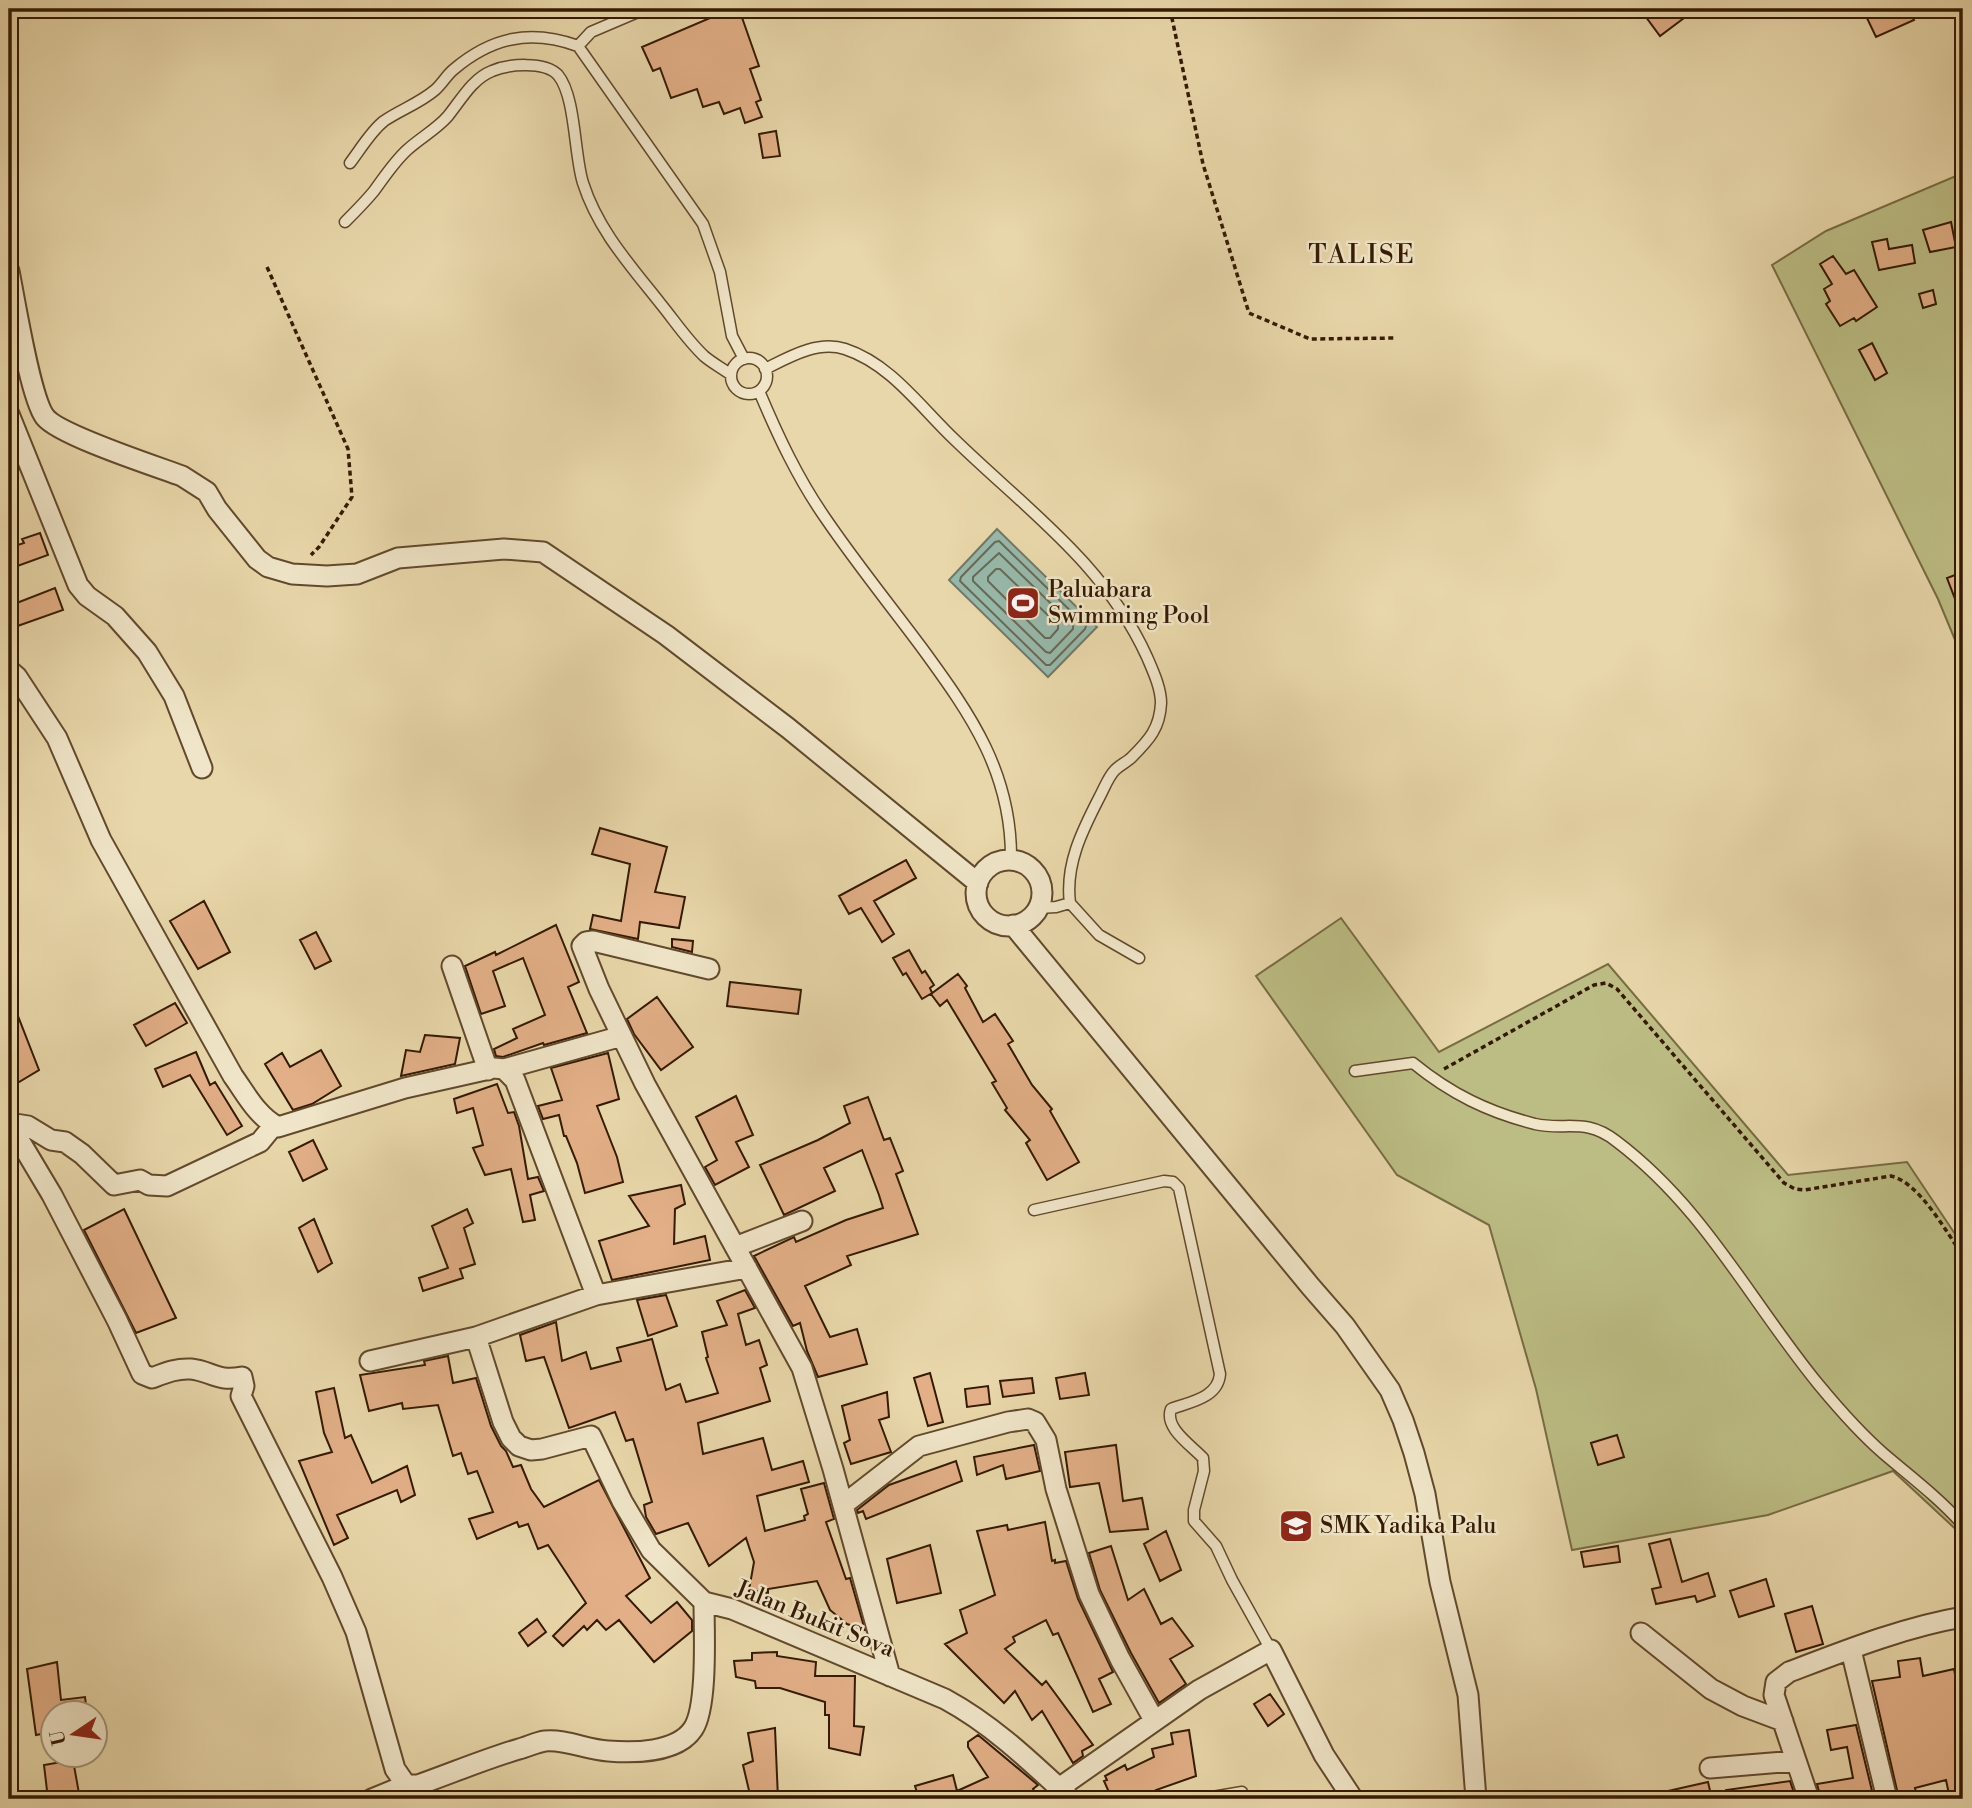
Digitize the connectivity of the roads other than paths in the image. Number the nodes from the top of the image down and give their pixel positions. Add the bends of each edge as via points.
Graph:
1 (645, 9) edge
2 (578, 46) junction
3 (350, 163) dead end
4 (345, 222) dead end
5 (9, 271) edge
6 (744, 359) junction
7 (765, 369) junction
8 (730, 374) junction
9 (759, 391) junction
10 (9, 414) edge
11 (9, 670) edge
12 (202, 768) dead end
13 (1010, 860) junction
14 (978, 883) junction
15 (1070, 903) junction
16 (1038, 908) junction
17 (1013, 925) junction
18 (1139, 958) dead end
19 (452, 966) dead end
20 (709, 969) dead end
21 (622, 1036) junction
22 (496, 1069) junction
23 (1355, 1071) dead end
24 (274, 1125) junction
25 (1034, 1210) dead end
26 (802, 1221) dead end
27 (735, 1247) junction
28 (747, 1268) junction
29 (596, 1295) junction
30 (477, 1337) junction
31 (370, 1361) dead end
32 (843, 1505) junction
33 (1963, 1524) edge
34 (704, 1602) junction
35 (1963, 1617) edge
36 (1641, 1633) dead end
37 (1271, 1650) junction
38 (1851, 1650) junction
39 (890, 1676) junction
40 (1154, 1720) junction
41 (1783, 1721) junction
42 (1796, 1761) junction
43 (1710, 1768) dead end
44 (406, 1786) junction
45 (1242, 1792) dead end
46 (1065, 1794) edge
47 (372, 1799) edge
48 (1201, 1799) edge
49 (1353, 1799) edge
50 (1476, 1799) edge
51 (1809, 1799) edge
52 (1887, 1799) edge

1 - 2 lane via 591,32
2 - 3 lane via 517,37 501,40 382,122
2 - 6 lane via 704,224 720,272 732,336
4 - 8 lane via 388,170 447,118 461,96 482,77 524,64 552,71 563,85 582,181 595,216 690,340
5 - 14 street via 43,415 62,430 197,485 268,567 327,576 357,574 398,558 503,549 543,552 666,635
6 - 7 lane via 759,361
6 - 8 lane
7 - 9 lane via 766,382
7 - 15 lane via 816,347 842,348 864,356 902,386 1080,556 1135,632 1161,701 1157,729 1115,770 1088,818 1075,850 1068,886
8 - 9 lane via 737,391 750,395
9 - 13 lane via 784,450 825,518 965,706 997,772 1011,834
10 - 12 street via 78,585 115,616 147,652 174,695
11 - 24 street via 57,738 101,840 233,1076 257,1111
13 - 14 street via 988,868
13 - 16 street via 1036,874 1041,891
14 - 17 street via 976,895 982,911 996,923
15 - 16 lane
15 - 18 lane via 1099,935
16 - 17 street via 1030,918
17 - 50 street via 1345,1326 1390,1390 1421,1476 1440,1582 1463,1671
19 - 22 street
20 - 21 street via 593,941 583,944
21 - 22 street
21 - 27 street
22 - 24 street via 405,1088 294,1123
22 - 29 street via 514,1080
23 - 33 lane via 1413,1063 1463,1099 1539,1125 1579,1125 1617,1141 1677,1196 1717,1244 1822,1388 1882,1452
24 - 44 street via 260,1142 167,1186 140,1180 114,1185 65,1142 9,1123 52,1195 142,1374 152,1378 172,1370 193,1369 211,1376 242,1377 241,1396 356,1632 395,1769
25 - 37 lane via 1164,1181 1179,1188 1220,1374 1214,1391 1171,1409 1169,1420 1203,1458 1195,1521 1216,1546
26 - 27 street
27 - 28 street
28 - 29 street
28 - 32 street via 802,1368
29 - 30 street
30 - 31 street
30 - 34 street, Jalan Bukit Sova via 511,1438 531,1450 591,1436 651,1550
32 - 39 street
32 - 40 street via 919,1446 1008,1422 1035,1422 1046,1440 1056,1489 1098,1618
34 - 39 street, Jalan Bukit Sova via 732,1609
34 - 44 street via 699,1713 693,1729 682,1739 661,1749 635,1753 545,1741
35 - 38 street
36 - 41 street via 1712,1689
37 - 40 street
37 - 49 street via 1324,1755
38 - 41 street via 1789,1672 1776,1682 1774,1695
38 - 52 street
39 - 46 street, Jalan Bukit Sova via 966,1711 1004,1737
40 - 46 street
41 - 42 street
42 - 43 street
42 - 51 street
44 - 47 street
45 - 48 lane

